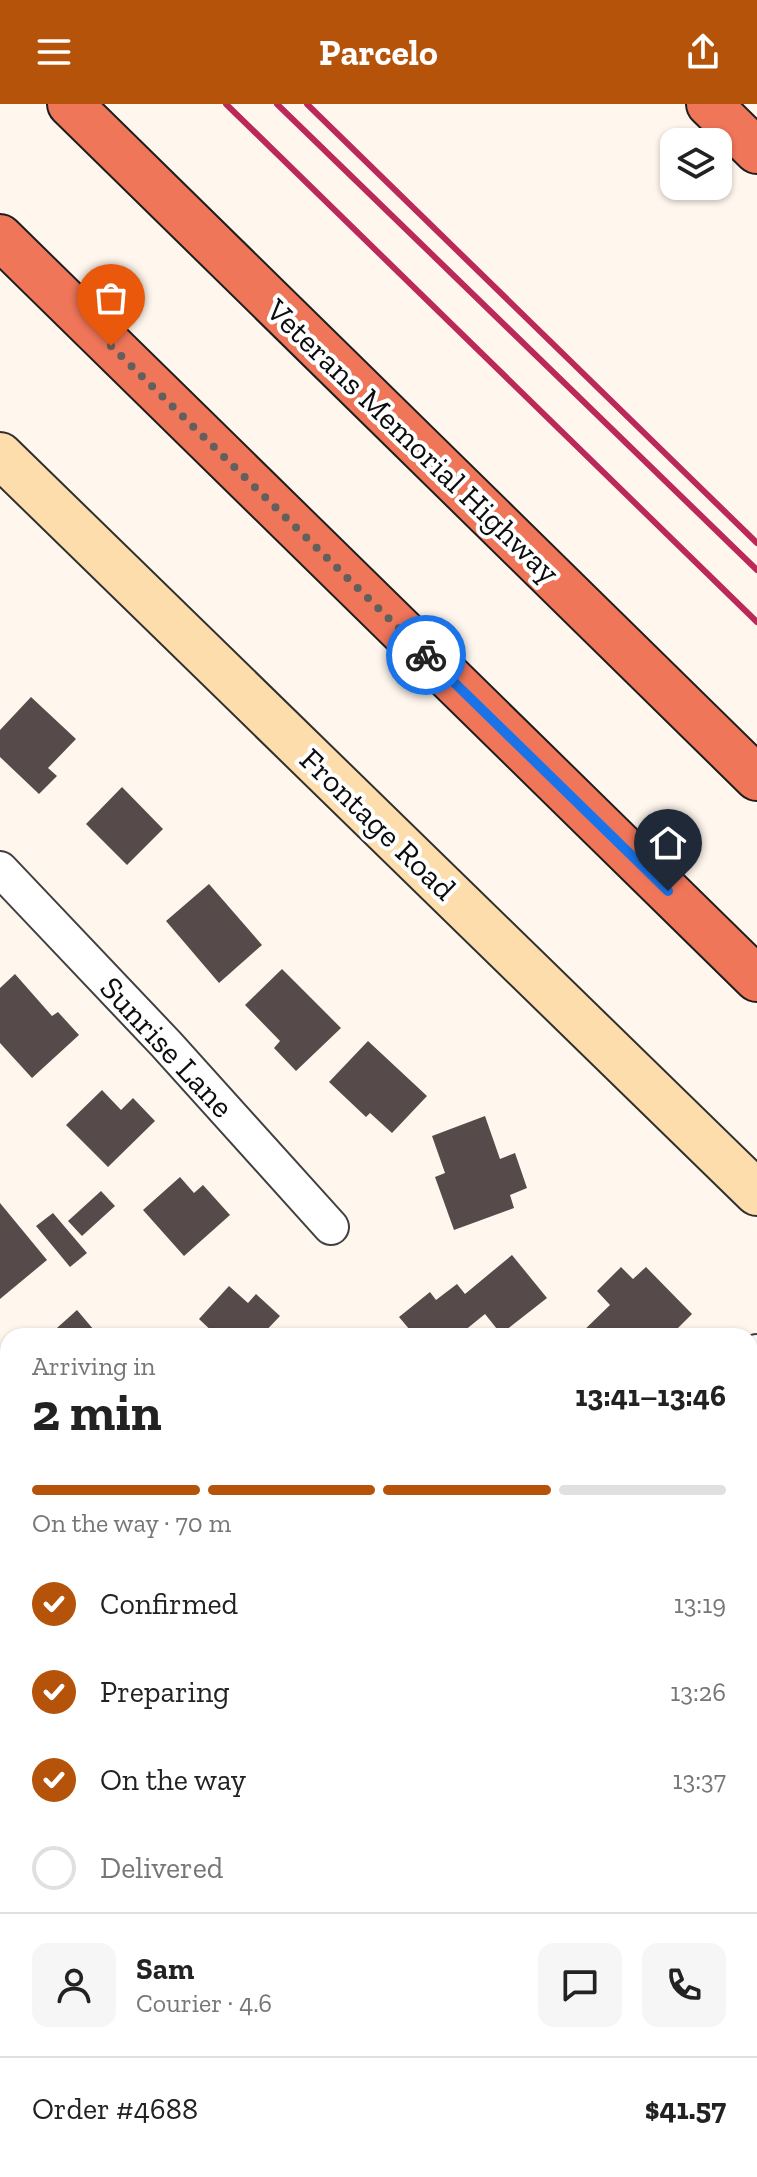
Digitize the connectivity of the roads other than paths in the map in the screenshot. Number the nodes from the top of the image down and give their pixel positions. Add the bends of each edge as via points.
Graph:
1 (70, 104) edge
2 (709, 104) edge
3 (757, 151) edge
4 (0, 237) edge
5 (0, 455) edge
6 (757, 778) edge
7 (4, 882) edge
8 (757, 979) edge
9 (757, 1193) edge
10 (331, 1227) dead end

1 - 6 highway, Veterans Memorial Highway
2 - 3 highway
4 - 8 highway
5 - 9 street, Frontage Road
7 - 10 street, Sunrise Lane via 166,1044

